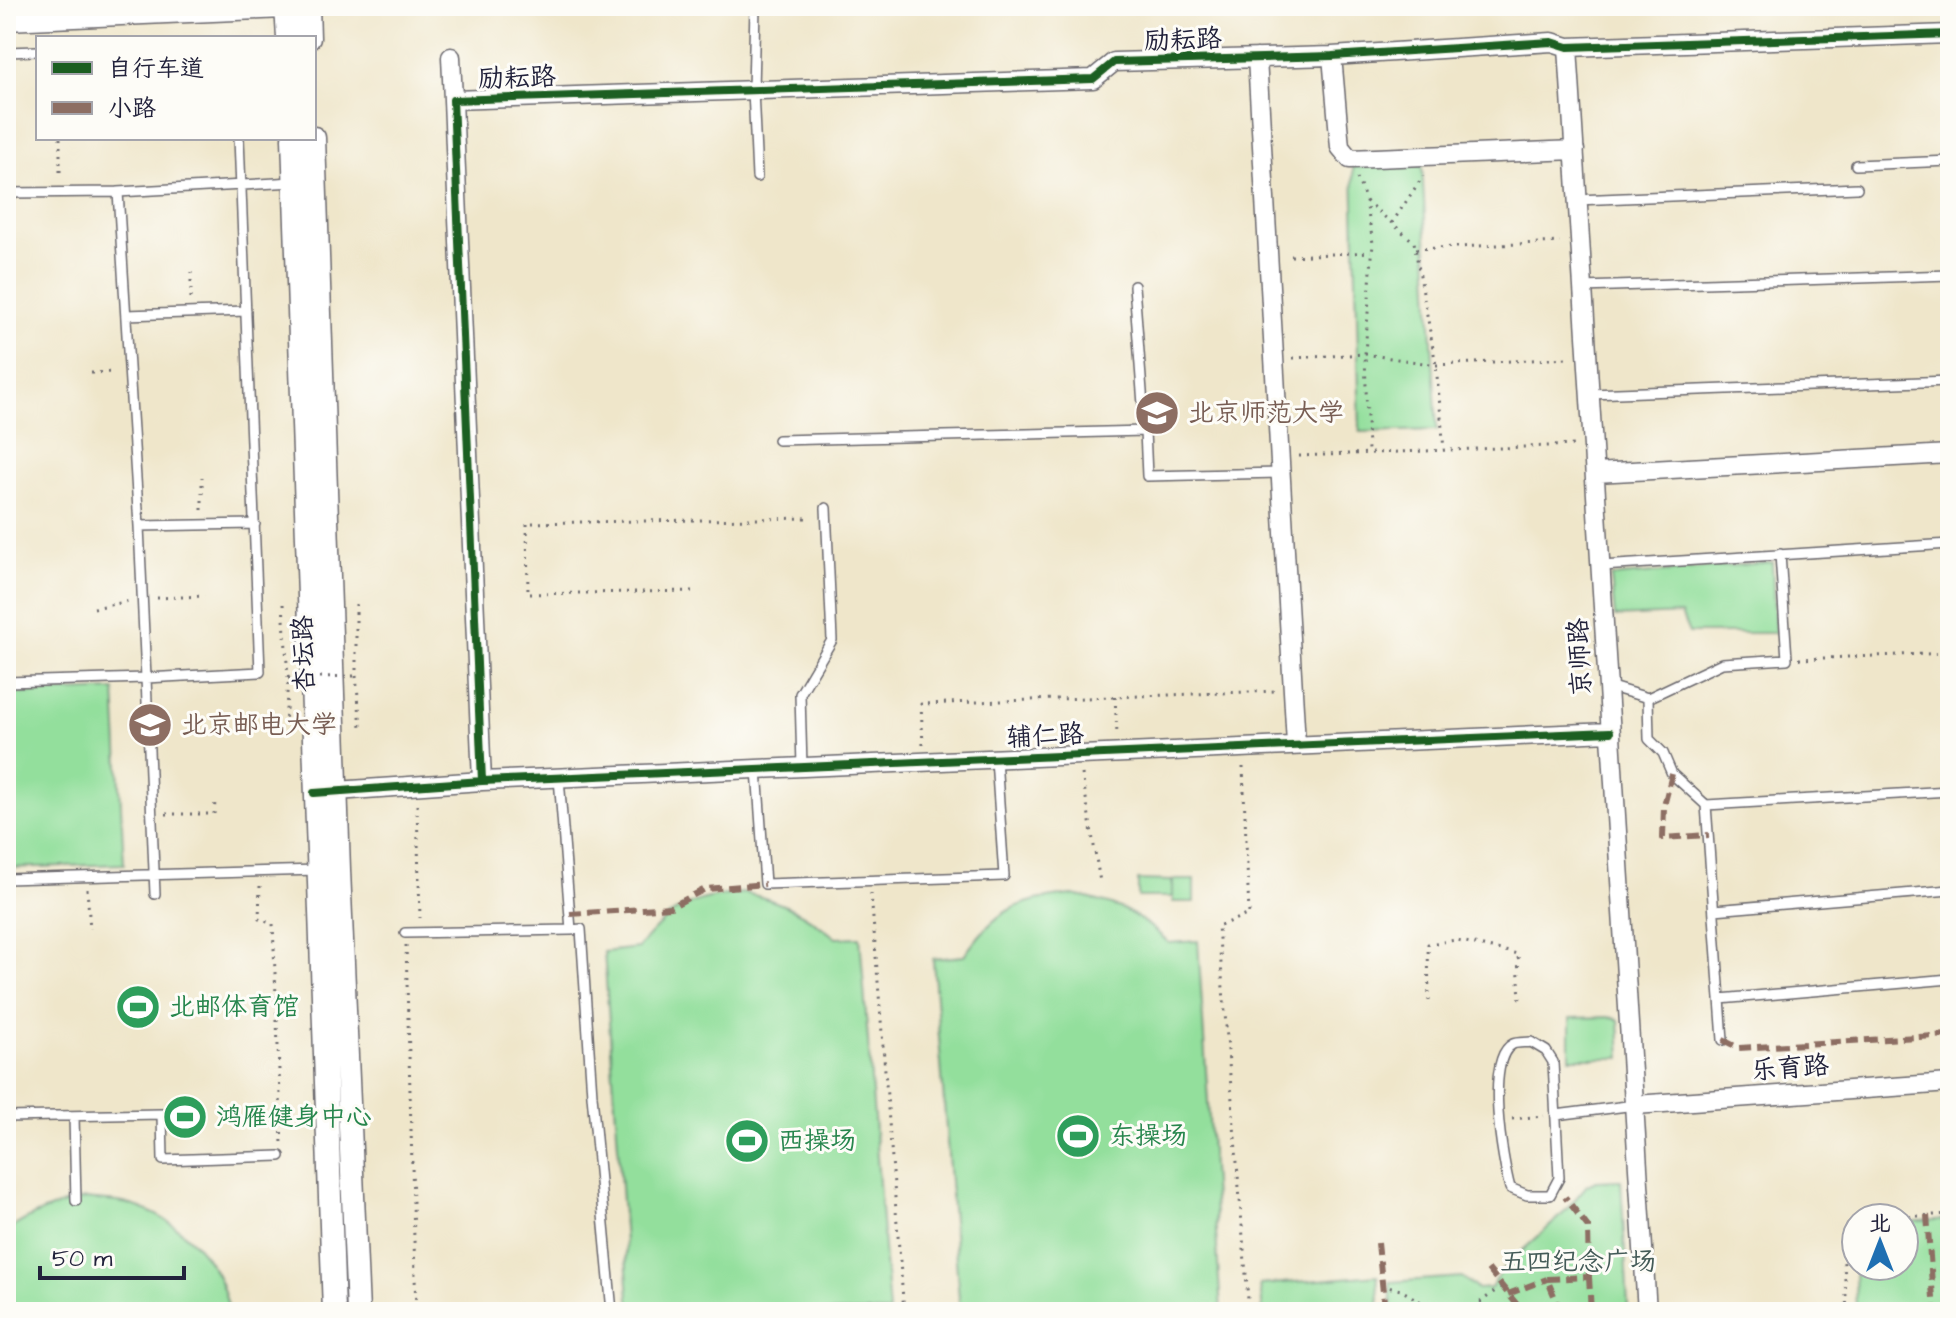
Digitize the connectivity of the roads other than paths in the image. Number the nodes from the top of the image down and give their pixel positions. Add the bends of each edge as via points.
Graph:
1 (286, 6) edge
2 (308, 6) edge
3 (755, 6) edge
4 (6, 19) edge
5 (1950, 34) edge
6 (288, 36) edge
7 (309, 36) edge
8 (1568, 47) junction
9 (36, 51) edge
10 (6, 52) edge
11 (1332, 56) junction
12 (451, 57) dead end
13 (1257, 58) junction
14 (753, 90) junction
15 (453, 100) junction
16 (239, 140) edge
17 (294, 140) edge
18 (314, 140) edge
19 (1575, 150) junction
20 (1950, 161) edge
21 (1856, 165) dead end
22 (757, 177) dead end
23 (305, 182) junction
24 (240, 184) junction
25 (1857, 188) dead end
26 (118, 192) junction
27 (6, 193) edge
28 (1577, 200) junction
29 (1950, 275) edge
30 (1134, 286) dead end
31 (1583, 287) junction
32 (246, 311) junction
33 (126, 315) junction
34 (1950, 381) edge
35 (1590, 394) junction
36 (1145, 431) junction
37 (778, 440) dead end
38 (1950, 454) edge
39 (1280, 464) junction
40 (1595, 473) junction
41 (826, 513) road end
42 (255, 524) junction
43 (139, 526) junction
44 (1950, 544) edge
45 (1780, 554) junction
46 (1601, 566) junction
47 (146, 678) junction
48 (6, 682) edge
49 (1608, 686) junction
50 (1648, 698) junction
51 (1610, 732) junction
52 (1296, 744) junction
53 (996, 759) junction
54 (802, 767) junction
55 (757, 769) junction
56 (559, 778) junction
57 (482, 781) junction
58 (1950, 791) edge
59 (325, 792) junction
60 (1706, 805) junction
61 (328, 870) junction
62 (156, 873) junction
63 (6, 879) edge
64 (1950, 890) edge
65 (155, 894) dead end
66 (1714, 910) junction
67 (571, 930) junction
68 (405, 933) road end
69 (1950, 979) edge
70 (1720, 999) junction
71 (1723, 1040) dead end
72 (1950, 1083) edge
73 (1635, 1105) junction
74 (1556, 1115) junction
75 (74, 1116) junction
76 (6, 1117) edge
77 (280, 1156) road end
78 (76, 1201) dead end
79 (334, 1312) edge
80 (358, 1312) edge
81 (612, 1312) edge
82 (1647, 1312) edge

1 - 2 street
1 - 4 street
1 - 6 street
2 - 7 street
3 - 14 lane
5 - 8 street, 励耘路
8 - 11 street, 励耘路 via 1552,42
8 - 19 street, 京师路
9 - 10 lane
11 - 13 street, 励耘路
11 - 19 street via 1340,147 1350,159
12 - 15 street
13 - 14 street, 励耘路 via 1114,62 1093,79
13 - 39 street
14 - 15 street, 励耘路
14 - 22 lane
15 - 57 street, 励耘路
16 - 24 lane
17 - 23 street, 杏坛路
18 - 23 street, 杏坛路
19 - 28 street, 京师路
20 - 21 lane
23 - 24 lane
23 - 59 street, 杏坛路
24 - 26 lane
24 - 32 lane
25 - 28 lane
26 - 27 lane
26 - 33 lane
28 - 31 street, 京师路
29 - 31 lane
30 - 36 lane
31 - 35 street, 京师路
32 - 33 lane
32 - 42 lane
33 - 43 lane
34 - 35 lane
35 - 40 street, 京师路
36 - 37 lane
36 - 39 lane via 1147,476
38 - 40 street
39 - 52 street
40 - 46 street, 京师路
41 - 54 lane via 832,640 800,694
42 - 43 lane
42 - 47 lane via 260,672
43 - 47 lane
44 - 45 lane
45 - 46 lane
45 - 50 lane via 1787,659 1722,663
46 - 49 street, 京师路
47 - 48 lane
47 - 62 lane
49 - 50 lane
49 - 51 street, 京师路
50 - 60 lane via 1649,739 1663,753 1672,774
51 - 52 street, 辅仁路
51 - 73 street, 京师路
52 - 53 street, 辅仁路
53 - 54 street, 辅仁路
53 - 55 lane via 1004,876 765,884
54 - 55 street, 辅仁路
55 - 56 street, 辅仁路
56 - 57 street, 辅仁路
56 - 67 lane
57 - 59 street, 辅仁路
58 - 60 lane
59 - 61 street, 杏坛路
60 - 66 lane
61 - 62 lane
61 - 79 street, 杏坛路
61 - 80 street, 杏坛路
62 - 63 lane
62 - 65 lane
64 - 66 lane
66 - 70 lane
67 - 68 lane
67 - 81 lane via 581,929
69 - 70 lane
70 - 71 lane
72 - 73 street, 乐育路
73 - 74 lane
73 - 82 street, 京师路
74 - 74 lane via 1553,1062 1531,1042 1512,1044 1501,1056 1496,1075 1510,1188 1550,1195 1559,1178
75 - 76 lane
75 - 77 lane via 162,1114 163,1160
75 - 78 lane

